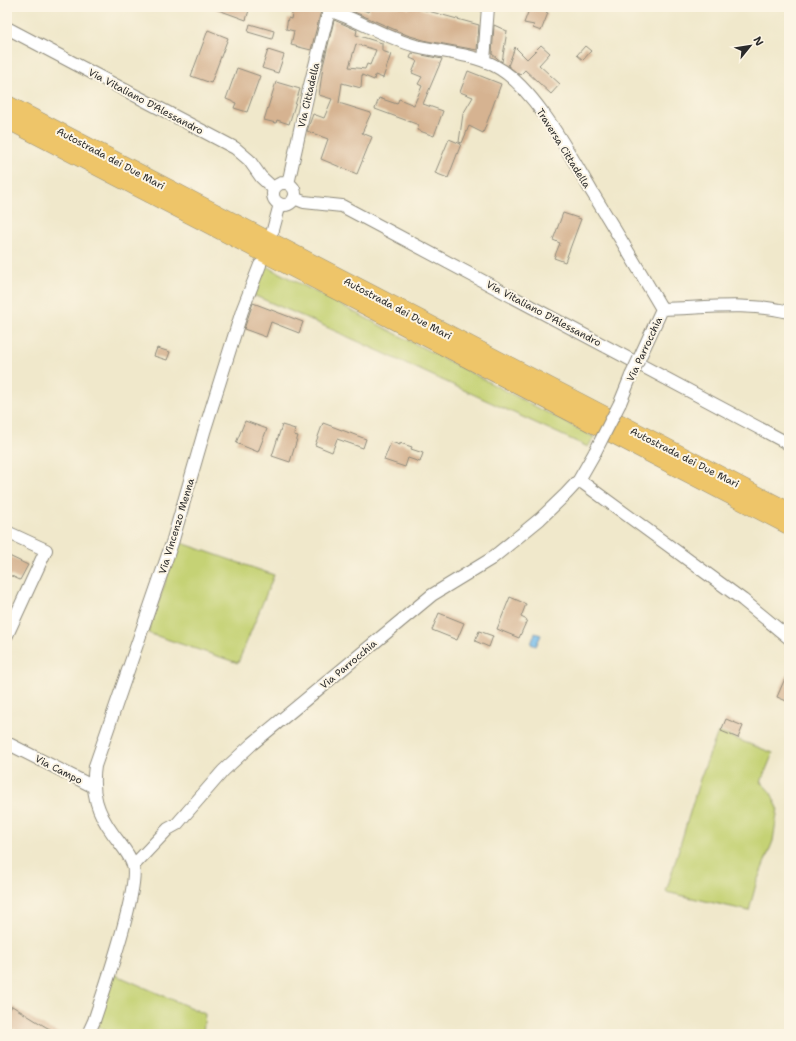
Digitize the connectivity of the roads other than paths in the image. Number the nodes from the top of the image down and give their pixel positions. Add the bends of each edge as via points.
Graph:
1 (488, 7) edge
2 (330, 9) edge
3 (7, 28) edge
4 (484, 60) junction
5 (7, 104) edge
6 (7, 120) edge
7 (288, 184) junction
8 (274, 189) junction
9 (294, 198) junction
10 (280, 204) junction
11 (273, 230) dead end
12 (260, 265) dead end
13 (662, 310) junction
14 (789, 312) edge
15 (789, 444) edge
16 (579, 480) junction
17 (789, 511) edge
18 (789, 526) edge
19 (7, 532) edge
20 (7, 635) edge
21 (789, 638) edge
22 (7, 743) edge
23 (94, 787) junction
24 (133, 866) junction
25 (88, 1034) edge

1 - 4 street
2 - 4 street, Traversa Cittadella via 415,45
2 - 7 street, Via Cittadella
3 - 8 street, Via Vitaliano D'Alessandro via 235,148
4 - 13 street, Traversa Cittadella via 497,66 511,78 539,108 556,132
5 - 17 highway, Autostrada dei Due Mari
6 - 18 highway, Autostrada dei Due Mari
7 - 8 street via 282,183
7 - 9 street via 293,188
8 - 10 street, Via Vitaliano D'Alessandro via 274,196
9 - 10 street via 290,203
9 - 15 street, Via Vitaliano D'Alessandro via 304,202 342,206
10 - 11 street
12 - 23 street, Via Vincenzo Menna via 242,311 208,418 172,543 95,766
13 - 14 street, Via Parrocchia via 750,307
13 - 16 street, Via Parrocchia, bridge via 620,403
16 - 21 street via 743,600
16 - 24 street, Via Parrocchia via 540,519 491,559 432,595 252,744 223,771 177,824
19 - 20 street via 46,550
22 - 23 street, Via Campo
23 - 24 street, Via Campo via 100,812
24 - 25 street via 133,884 123,927

